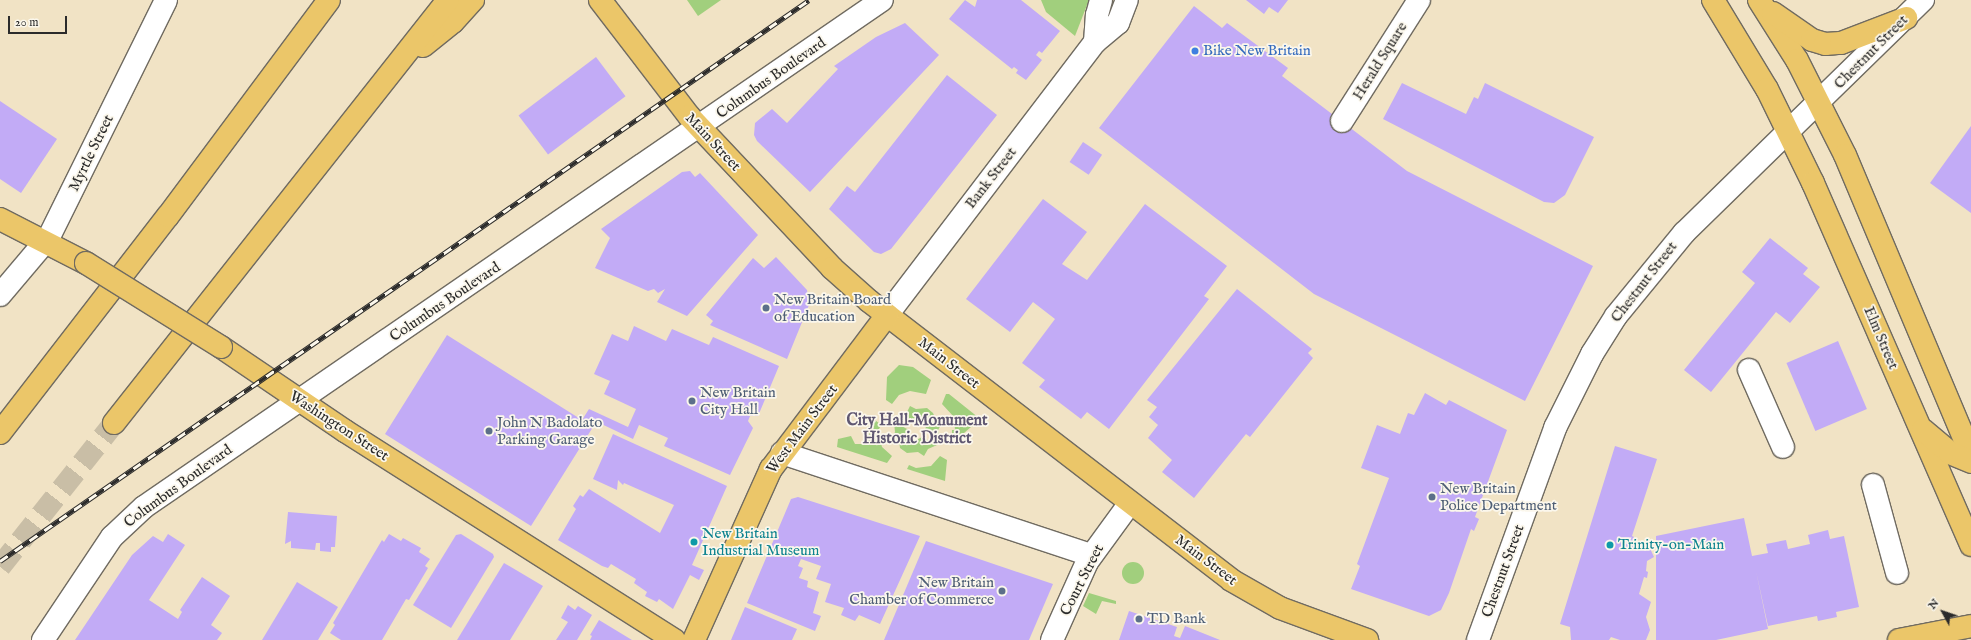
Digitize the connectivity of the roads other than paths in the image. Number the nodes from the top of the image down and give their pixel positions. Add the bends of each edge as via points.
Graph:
1 (166, 0) edge
2 (329, 0) edge
3 (448, 0) edge
4 (474, 0) edge
5 (600, 0) edge
6 (882, 0) edge
7 (1101, 0) edge
8 (1127, 0) edge
9 (1419, 0) edge
10 (1713, 0) edge
11 (1923, 0) edge
12 (1760, 2) edge
13 (1906, 18) junction
14 (1095, 42) junction
15 (399, 62) junction
16 (1819, 103) junction
17 (1342, 121) dead end
18 (699, 127) junction
19 (1789, 132) junction
20 (0, 219) edge
21 (46, 242) junction
22 (0, 295) edge
23 (887, 315) junction
24 (1749, 370) dead end
25 (300, 401) junction
26 (114, 423) tunnel mouth
27 (1918, 425) junction
28 (0, 433) edge
29 (1783, 447) dead end
30 (782, 453) junction
31 (1971, 455) edge
32 (1971, 462) edge
33 (1873, 485) dead end
34 (1130, 503) junction
35 (1971, 545) edge
36 (1091, 555) junction
37 (1897, 572) dead end
38 (1971, 626) edge
39 (42, 640) edge
40 (674, 640) edge
41 (694, 640) edge
42 (1052, 640) edge
43 (1367, 640) edge
44 (1478, 640) edge
45 (1899, 640) edge

1 - 21 street, Myrtle Street
2 - 28 main road via 168,216
3 - 15 main road
4 - 15 main road via 439,34
5 - 18 main road, Main Street via 671,96
6 - 18 street, Columbus Boulevard
7 - 14 street
8 - 14 street, Bank Street via 1118,23
9 - 17 street, Herald Square
10 - 19 main road, Elm Street via 1754,64
11 - 13 street, Chestnut Street
12 - 13 main road via 1802,34 1825,44 1841,43
12 - 16 main road via 1797,60
13 - 16 street, Chestnut Street
14 - 23 street, Bank Street
15 - 26 main road
16 - 19 street, Chestnut Street
16 - 31 main road via 1852,172
18 - 23 main road, Main Street via 832,268
18 - 25 street, Columbus Boulevard
19 - 27 main road, Elm Street via 1867,303
19 - 44 street, Chestnut Street via 1670,248 1630,298 1592,354 1548,444
20 - 21 main road, Washington Street
21 - 22 street, Myrtle Street
21 - 25 main road, Washington Street, bridge via 86,263 221,347
23 - 30 main road, West Main Street
23 - 34 main road, Main Street
24 - 29 street
25 - 39 street, Columbus Boulevard via 144,507 122,525
25 - 40 main road, Washington Street
27 - 32 main road via 1950,453
27 - 35 main road, Elm Street
30 - 36 street
30 - 41 main road, West Main Street via 762,486
33 - 37 street
34 - 36 street, Court Street
34 - 43 main road, Main Street via 1251,592 1299,616
36 - 42 street, Court Street
38 - 45 main road

